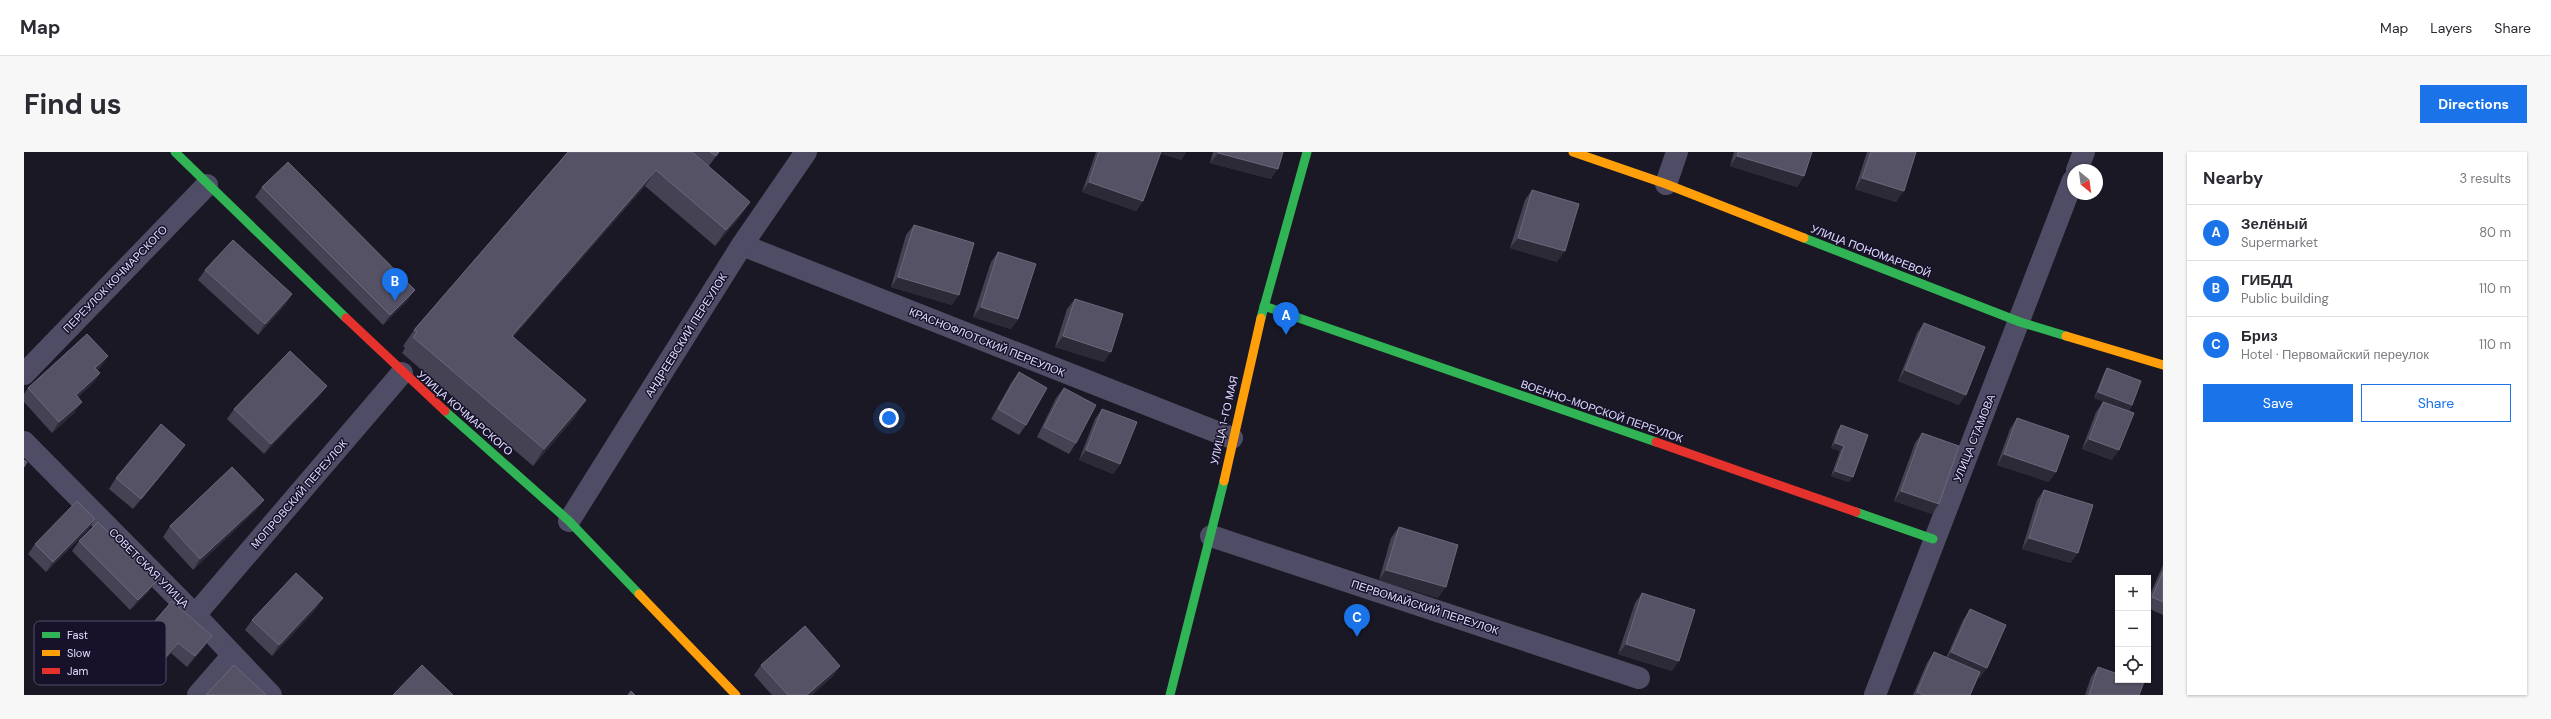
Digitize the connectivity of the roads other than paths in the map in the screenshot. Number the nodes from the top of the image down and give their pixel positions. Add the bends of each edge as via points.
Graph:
1 (175, 152) edge
2 (806, 152) edge
3 (1307, 152) edge
4 (1573, 152) edge
5 (1677, 152) edge
6 (2084, 152) edge
7 (2079, 164) edge
8 (1666, 184) junction
9 (207, 185) junction
10 (2067, 196) edge
11 (742, 245) junction
12 (1264, 306) junction
13 (2020, 322) junction
14 (2163, 365) edge
15 (402, 373) junction
16 (24, 374) edge
17 (1232, 438) junction
18 (24, 442) edge
19 (569, 521) junction
20 (1211, 536) junction
21 (1933, 539) junction
22 (195, 615) junction
23 (232, 656) junction
24 (1639, 678) dead end
25 (198, 695) edge
26 (271, 695) edge
27 (736, 695) edge
28 (1170, 695) edge
29 (1875, 695) edge

1 - 9 street, УЛИЦА КОЧМАРСКОГО
2 - 11 street, АНДРЕЕВСКИЙ ПЕРЕУЛОК
3 - 12 street, УЛИЦА 1-ГО МАЯ
4 - 8 street, УЛИЦА ПОНОМАРЕВОЙ
5 - 8 street
6 - 7 street
8 - 13 street, УЛИЦА ПОНОМАРЕВОЙ
9 - 15 street, УЛИЦА КОЧМАРСКОГО
9 - 16 street, ПЕРЕУЛОК КОЧМАРСКОГО
10 - 13 street, УЛИЦА СТАМОВА
11 - 17 street, КРАСНОФЛОТСКИЙ ПЕРЕУЛОК
11 - 19 street, АНДРЕЕВСКИЙ ПЕРЕУЛОК
12 - 17 street, УЛИЦА 1-ГО МАЯ
12 - 21 street, ВОЕННО-МОРСКОЙ ПЕРЕУЛОК
13 - 14 street, УЛИЦА ПОНОМАРЕВОЙ
13 - 21 street, УЛИЦА СТАМОВА
15 - 19 street, УЛИЦА КОЧМАРСКОГО
15 - 22 street, МОПРОВСКИЙ ПЕРЕУЛОК
17 - 20 street, УЛИЦА 1-ГО МАЯ
18 - 22 street, СОВЕТСКАЯ УЛИЦА
19 - 27 street, УЛИЦА КОЧМАРСКОГО
20 - 24 street, ПЕРВОМАЙСКИЙ ПЕРЕУЛОК
20 - 28 street, УЛИЦА 1-ГО МАЯ
21 - 29 street, УЛИЦА СТАМОВА
22 - 23 street, СОВЕТСКАЯ УЛИЦА
23 - 25 street
23 - 26 street, СОВЕТСКАЯ УЛИЦА

